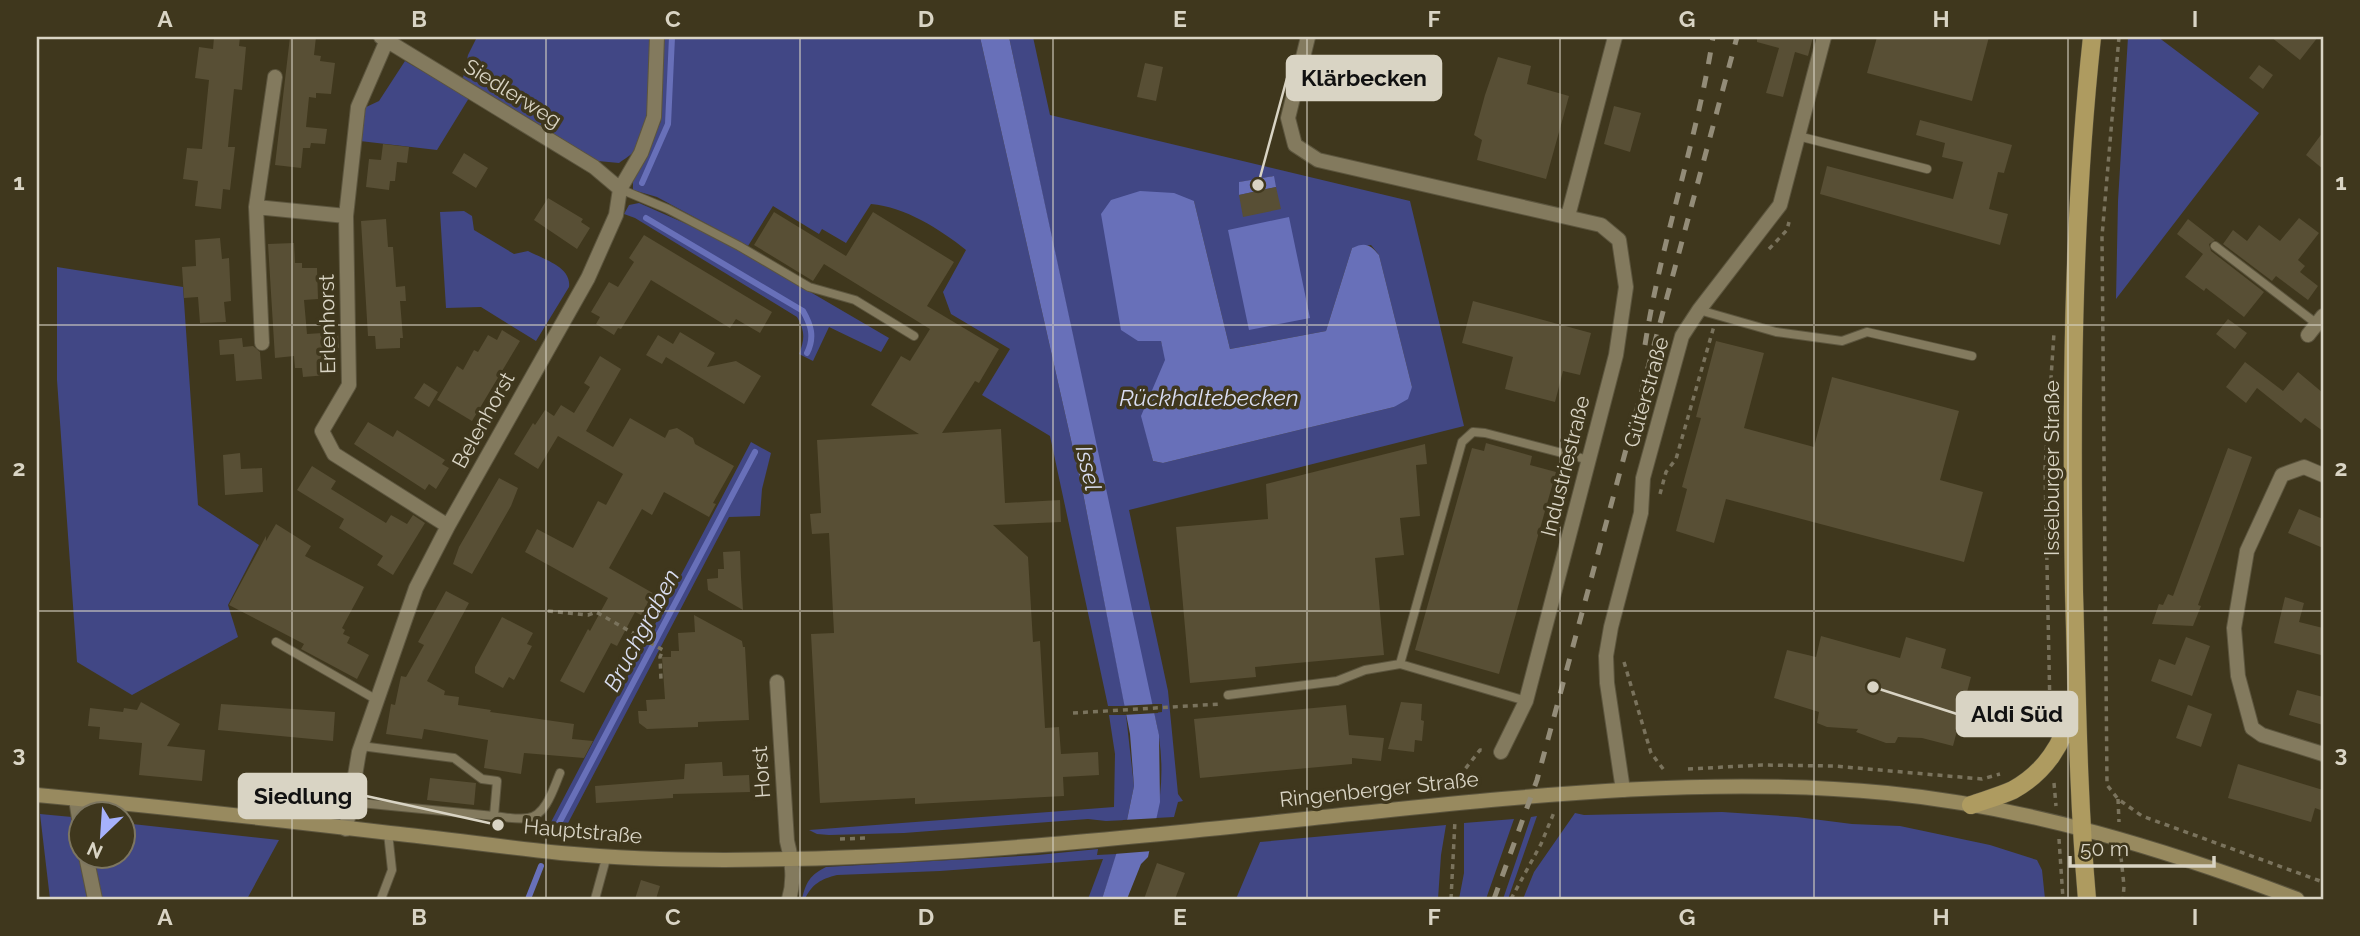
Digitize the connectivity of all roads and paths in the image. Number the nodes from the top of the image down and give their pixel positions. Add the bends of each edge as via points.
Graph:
1 (657, 37) edge
2 (1308, 37) edge
3 (1615, 37) edge
4 (1824, 37) edge
5 (2092, 37) edge
6 (2119, 37) edge
7 (384, 38) edge
8 (275, 77) dead end
9 (1798, 136) junction
10 (1927, 169) dead end
11 (620, 189) junction
12 (256, 207) junction
13 (346, 216) junction
14 (1568, 216) junction
15 (1790, 217) dead end
16 (2215, 246) dead end
17 (1763, 256) dead end
18 (1699, 310) junction
19 (1719, 315) junction
20 (2316, 325) edge
21 (914, 336) dead end
22 (262, 343) dead end
23 (1972, 356) dead end
24 (1589, 460) junction
25 (2323, 475) edge
26 (1659, 498) dead end
27 (448, 526) junction
28 (548, 611) dead end
29 (276, 642) dead end
30 (1623, 654) dead end
31 (1400, 664) junction
32 (2076, 676) junction
33 (661, 679) dead end
34 (777, 682) dead end
35 (1228, 695) joint
36 (377, 700) junction
37 (1526, 701) junction
38 (1073, 713) dead end
39 (361, 747) junction
40 (1502, 752) joint
41 (2323, 754) edge
42 (2009, 771) dead end
43 (560, 773) dead end
44 (1623, 790) junction
45 (37, 795) edge
46 (1561, 795) junction
47 (76, 799) joint
48 (350, 802) junction
49 (1458, 803) junction
50 (1971, 805) junction
51 (494, 816) junction
52 (2081, 828) junction
53 (346, 829) junction
54 (538, 832) dead end
55 (388, 833) junction
56 (870, 838) dead end
57 (828, 839) dead end
58 (645, 840) dead end
59 (607, 855) junction
60 (792, 859) junction
61 (89, 870) edge
62 (2323, 882) edge
63 (94, 899) edge
64 (381, 899) edge
65 (595, 899) edge
66 (789, 899) edge
67 (1451, 899) edge
68 (1511, 899) edge
69 (2087, 899) edge
70 (2297, 899) edge

1 - 11 street, Belenhorst via 654,117 641,153
2 - 14 street, Industriestraße via 1288,118 1295,145 1318,160
3 - 14 street
4 - 9 street, Güterstraße
5 - 32 main road, Isselburger Straße via 2078,234 2072,469
6 - 62 path via 2102,236 2107,786 2118,799 2150,819
7 - 11 street, Siedlerweg via 594,167
7 - 13 street, Erlenhorst via 358,107
8 - 12 street
9 - 10 lane
9 - 18 street, Güterstraße via 1780,205
11 - 21 lane via 680,215 809,287 855,300
11 - 27 street, Belenhorst via 616,215 588,278
12 - 13 street
12 - 22 street
13 - 27 street, Erlenhorst via 349,385 322,431 334,454
14 - 24 street, Industriestraße via 1601,225 1619,240 1626,287 1616,355
15 - 17 path via 1787,230
16 - 20 lane
18 - 19 lane
18 - 44 street, Güterstraße via 1682,336 1643,478 1641,513 1606,656
19 - 23 lane via 1776,332 1842,341 1867,332
19 - 26 path via 1676,459 1666,472
24 - 31 lane via 1485,433 1473,432 1462,442
24 - 37 street, Industriestraße
25 - 41 street via 2304,467 2282,475 2247,551 2234,628 2238,676 2252,728
27 - 36 street, Belenhorst via 416,588
28 - 33 path via 596,612 646,638 664,652
29 - 36 lane
30 - 42 path via 1651,753 1664,770 1822,766 1982,779
31 - 35 lane via 1337,681
31 - 37 lane
32 - 50 main road, Ringenberger Straße via 2067,728 2052,757 2014,789
32 - 52 main road, Isselburger Straße
34 - 60 street, Horst
35 - 38 path via 1223,704
36 - 39 street, Belenhorst
37 - 40 street, Industriestraße
39 - 48 street, Belenhorst
39 - 51 lane via 454,758 482,779 497,781
40 - 49 path via 1480,750 1462,774
43 - 51 lane via 537,815
44 - 46 main road, Ringenberger Straße
44 - 50 main road, Ringenberger Straße via 1752,786 1888,793
45 - 47 main road, Hauptstraße
46 - 49 main road, Ringenberger Straße
46 - 68 path
47 - 53 main road, Hauptstraße
48 - 51 lane
48 - 53 street, Belenhorst
49 - 60 main road, Ringenberger Straße via 1101,839
49 - 67 path
50 - 52 main road, Ringenberger Straße
52 - 69 main road, Isselburger Straße
52 - 70 main road, Ringenberger Straße via 2217,869
53 - 55 main road, Hauptstraße
54 - 58 path
55 - 59 main road, Hauptstraße
55 - 64 lane via 392,870
56 - 57 path
59 - 60 main road, Hauptstraße
59 - 65 lane
60 - 66 street, Horst
61 - 63 street

